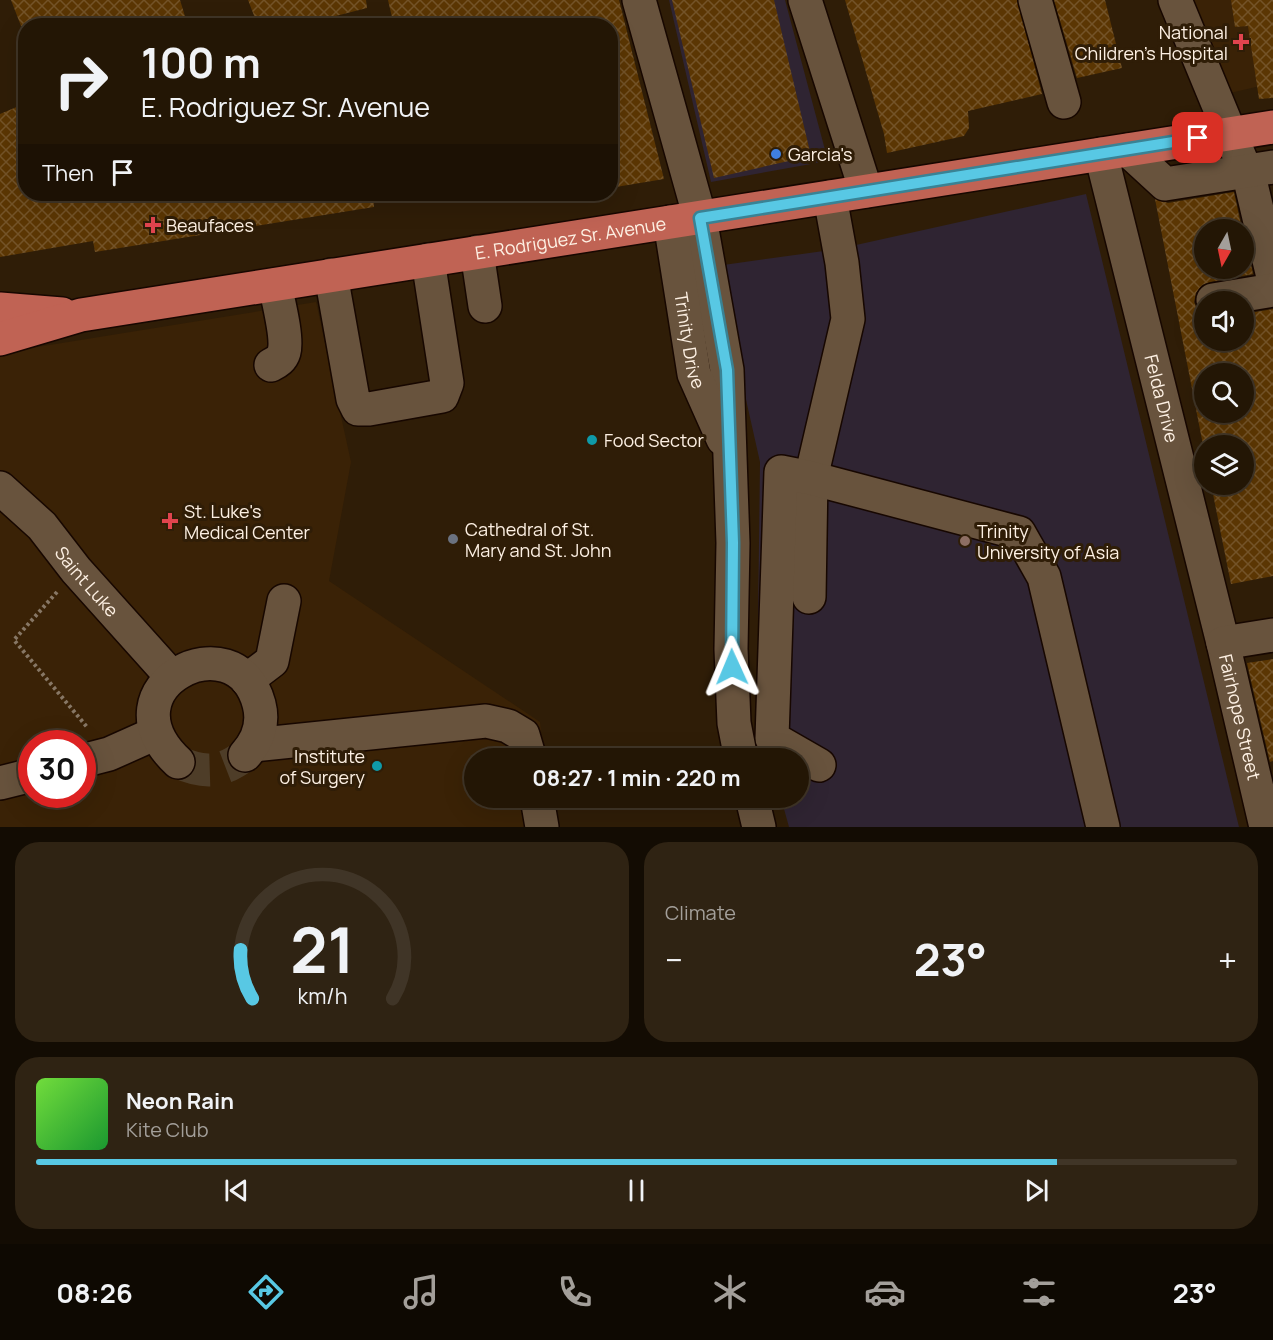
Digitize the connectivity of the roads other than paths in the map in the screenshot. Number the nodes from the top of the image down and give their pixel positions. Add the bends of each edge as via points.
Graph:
1 (639, 0) edge
2 (805, 0) edge
3 (1035, 0) edge
4 (1175, 0) edge
5 (1064, 102) dead end
6 (1273, 126) edge
7 (1230, 133) junction
8 (1115, 152) junction
9 (1257, 174) edge
10 (866, 191) junction
11 (830, 197) junction
12 (685, 220) junction
13 (477, 252) junction
14 (428, 260) junction
15 (331, 275) junction
16 (1273, 277) edge
17 (275, 285) junction
18 (1273, 290) edge
19 (1254, 293) edge
20 (486, 306) dead end
21 (0, 309) edge
22 (81, 315) junction
23 (0, 339) edge
24 (271, 365) dead end
25 (811, 478) junction
26 (0, 488) edge
27 (809, 597) dead end
28 (284, 601) dead end
29 (1273, 635) edge
30 (1223, 643) junction
31 (172, 677) junction
32 (247, 680) junction
33 (156, 733) junction
34 (527, 748) edge
35 (739, 748) edge
36 (96, 757) edge
37 (178, 762) tunnel mouth
38 (819, 765) dead end
39 (18, 778) edge
40 (0, 783) edge
41 (539, 808) edge
42 (754, 808) edge
43 (542, 827) edge
44 (759, 827) edge
45 (1103, 827) edge
46 (1266, 827) edge

1 - 12 street, Trinity Drive
2 - 10 street
3 - 5 street
4 - 7 street
6 - 7 main road, E. Rodriguez Sr. Avenue
7 - 8 main road, E. Rodriguez Sr. Avenue
7 - 9 street
8 - 9 street via 1165,184
8 - 10 main road, E. Rodriguez Sr. Avenue
8 - 30 street, Felda Drive
9 - 16 street
10 - 11 main road, E. Rodriguez Sr. Avenue
11 - 12 main road, E. Rodriguez Sr. Avenue
11 - 25 street via 848,319
12 - 13 main road, E. Rodriguez Sr. Avenue
12 - 35 street, Trinity Drive via 694,374 730,454 731,648
13 - 14 main road, E. Rodriguez Sr. Avenue
13 - 20 street
14 - 15 main road, E. Rodriguez Sr. Avenue
14 - 15 street via 447,384 442,396 369,409 358,409 353,399
15 - 17 main road, E. Rodriguez Sr. Avenue
17 - 22 main road, E. Rodriguez Sr. Avenue
17 - 24 street via 285,350 280,360
18 - 19 street
21 - 22 main road, E. Rodriguez Sr. Avenue
22 - 23 main road, E. Rodriguez Sr. Avenue
25 - 27 street
25 - 38 street via 781,472 772,738
25 - 45 street via 1018,533 1044,577
26 - 31 street, Saint Luke via 42,526
28 - 32 street via 272,661
29 - 30 street
30 - 46 street, Fairhope Street
31 - 32 street via 195,665 214,664 232,669
31 - 33 street via 156,699
32 - 34 street via 261,712 260,729 249,750 486,721 508,726 523,735
33 - 36 street
33 - 37 street
39 - 40 street
41 - 43 street
42 - 44 street

